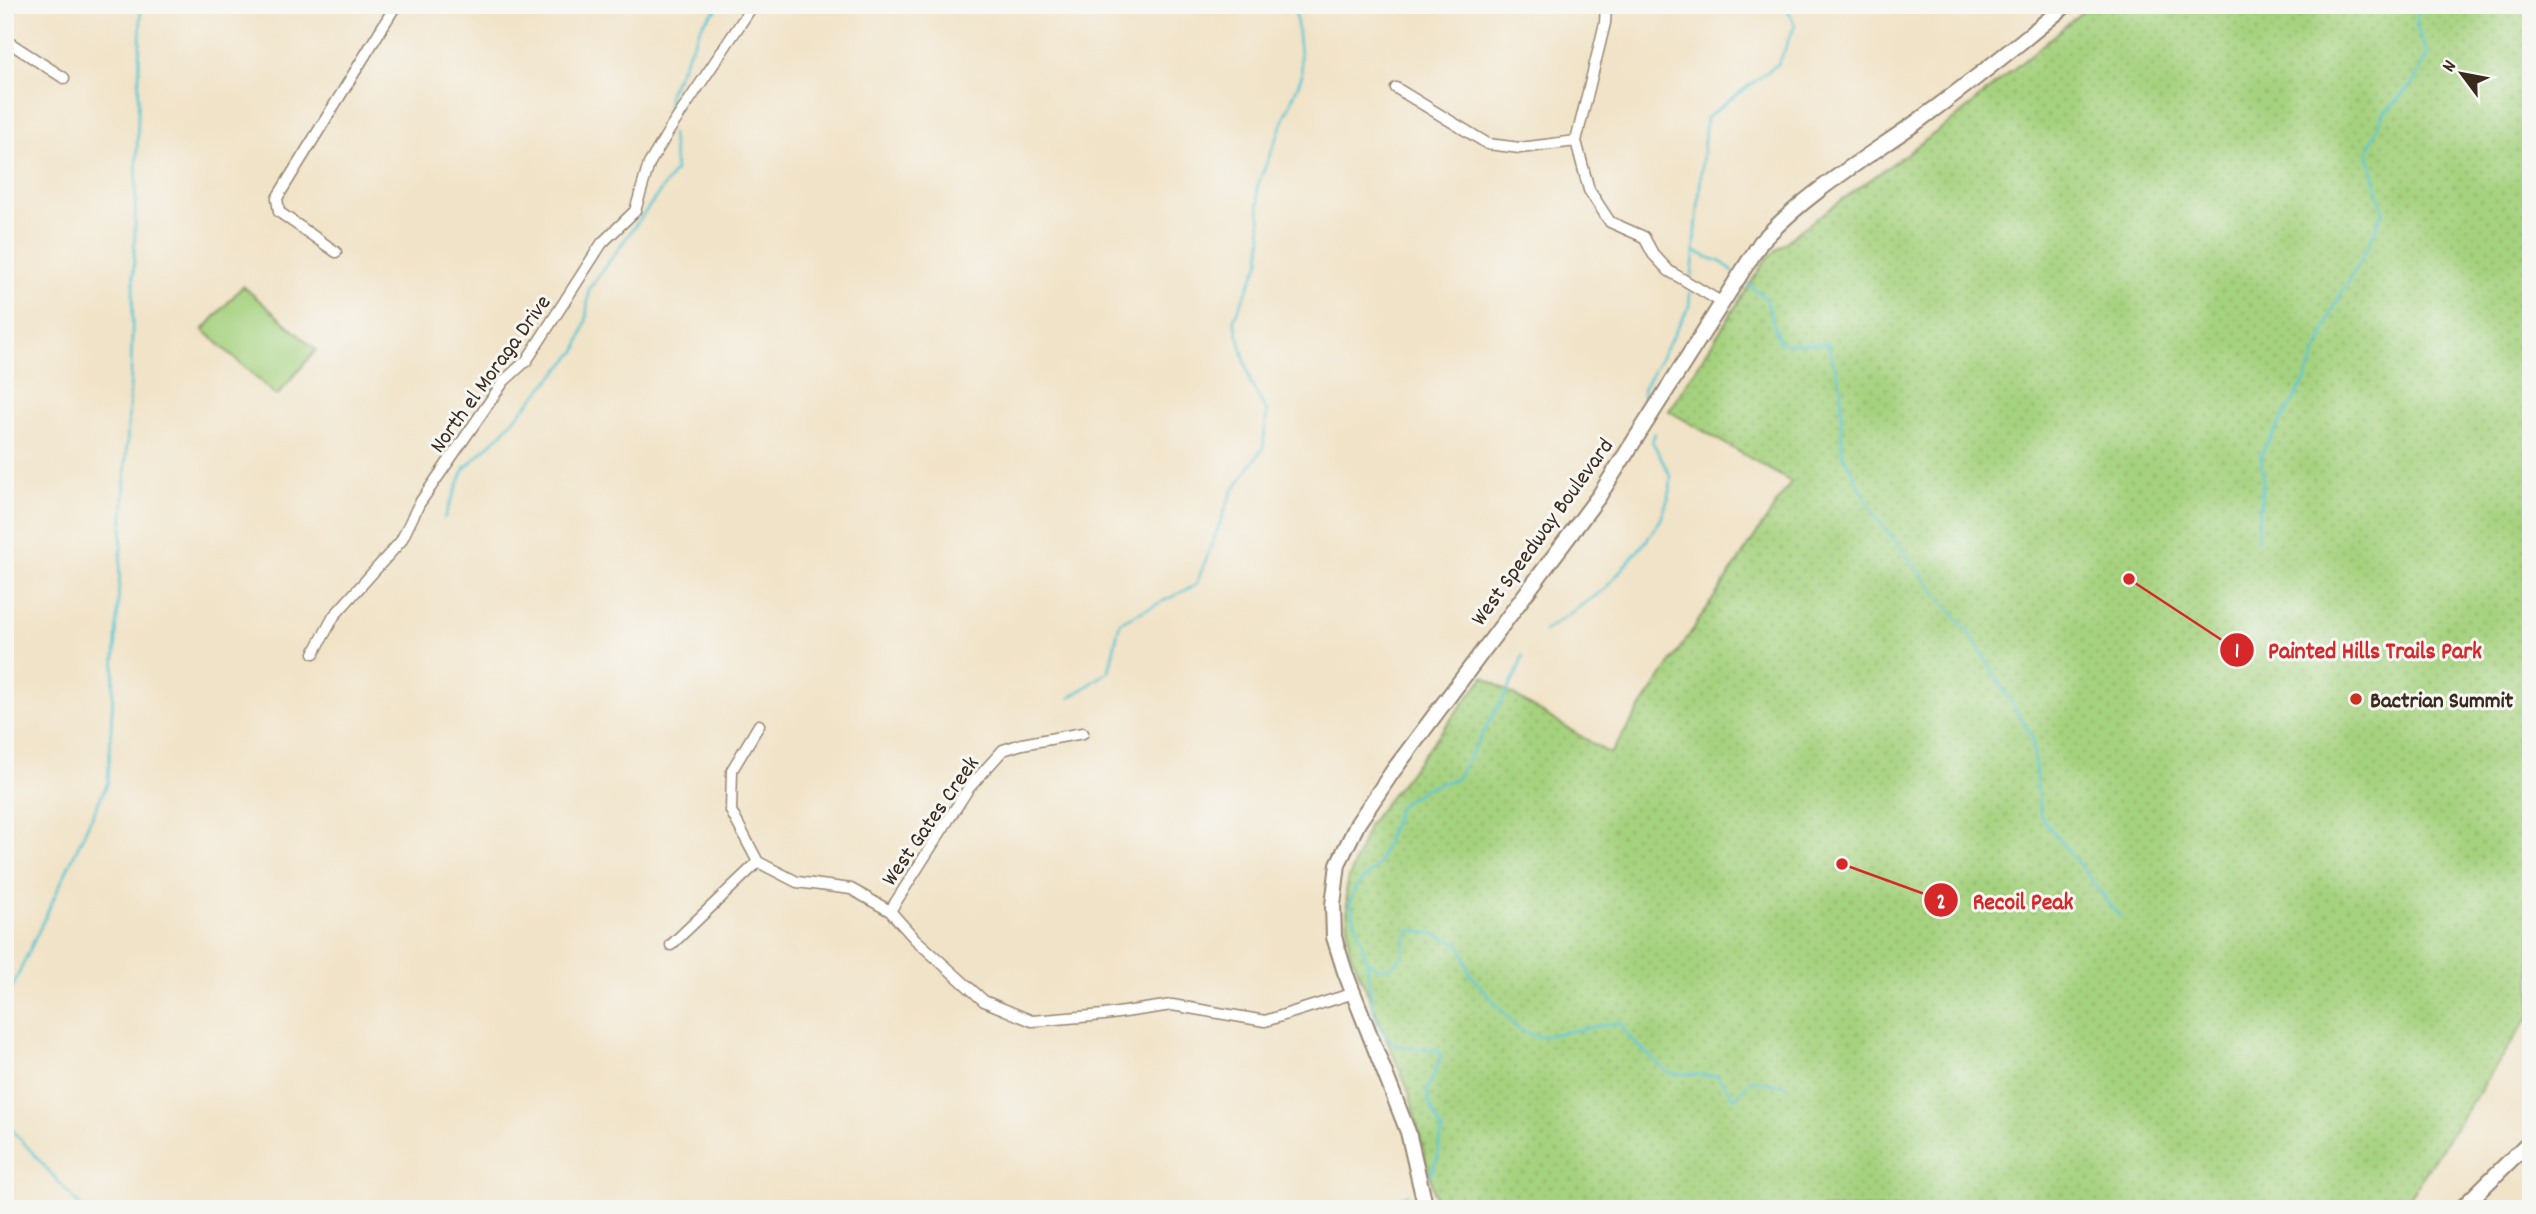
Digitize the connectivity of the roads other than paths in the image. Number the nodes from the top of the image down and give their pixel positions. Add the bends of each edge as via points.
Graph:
1 (396, 5) edge
2 (753, 5) edge
3 (1606, 5) edge
4 (2066, 5) edge
5 (5, 40) edge
6 (64, 78) dead end
7 (1396, 88) dead end
8 (1576, 141) junction
9 (337, 252) dead end
10 (1721, 302) junction
11 (314, 653) dead end
12 (759, 725) dead end
13 (1083, 733) dead end
14 (758, 862) junction
15 (890, 912) junction
16 (671, 945) dead end
17 (1354, 993) junction
18 (2531, 1140) edge
19 (1426, 1209) edge
20 (2461, 1209) edge

1 - 9 street via 277,198 279,212
2 - 11 street, North el Moraga Drive via 649,164 635,212 603,243 527,360 504,381 419,504 401,541 334,616
3 - 8 street
4 - 10 main road, West Speedway Boulevard via 2014,49 1789,214 1761,242
5 - 6 street
7 - 8 street via 1488,144 1520,148
8 - 10 street via 1589,190 1610,222 1644,237 1669,271
10 - 17 main road, West Speedway Boulevard via 1599,496 1370,802 1347,843 1338,864 1333,905 1335,937
12 - 14 street via 732,770 731,811
13 - 15 street, West Gates Creek via 1003,750 968,789
14 - 15 street via 797,882 851,889
14 - 16 street
15 - 17 street via 984,1001 1032,1021 1172,1005 1265,1021
17 - 19 main road, West Speedway Boulevard via 1408,1132
18 - 20 main road

